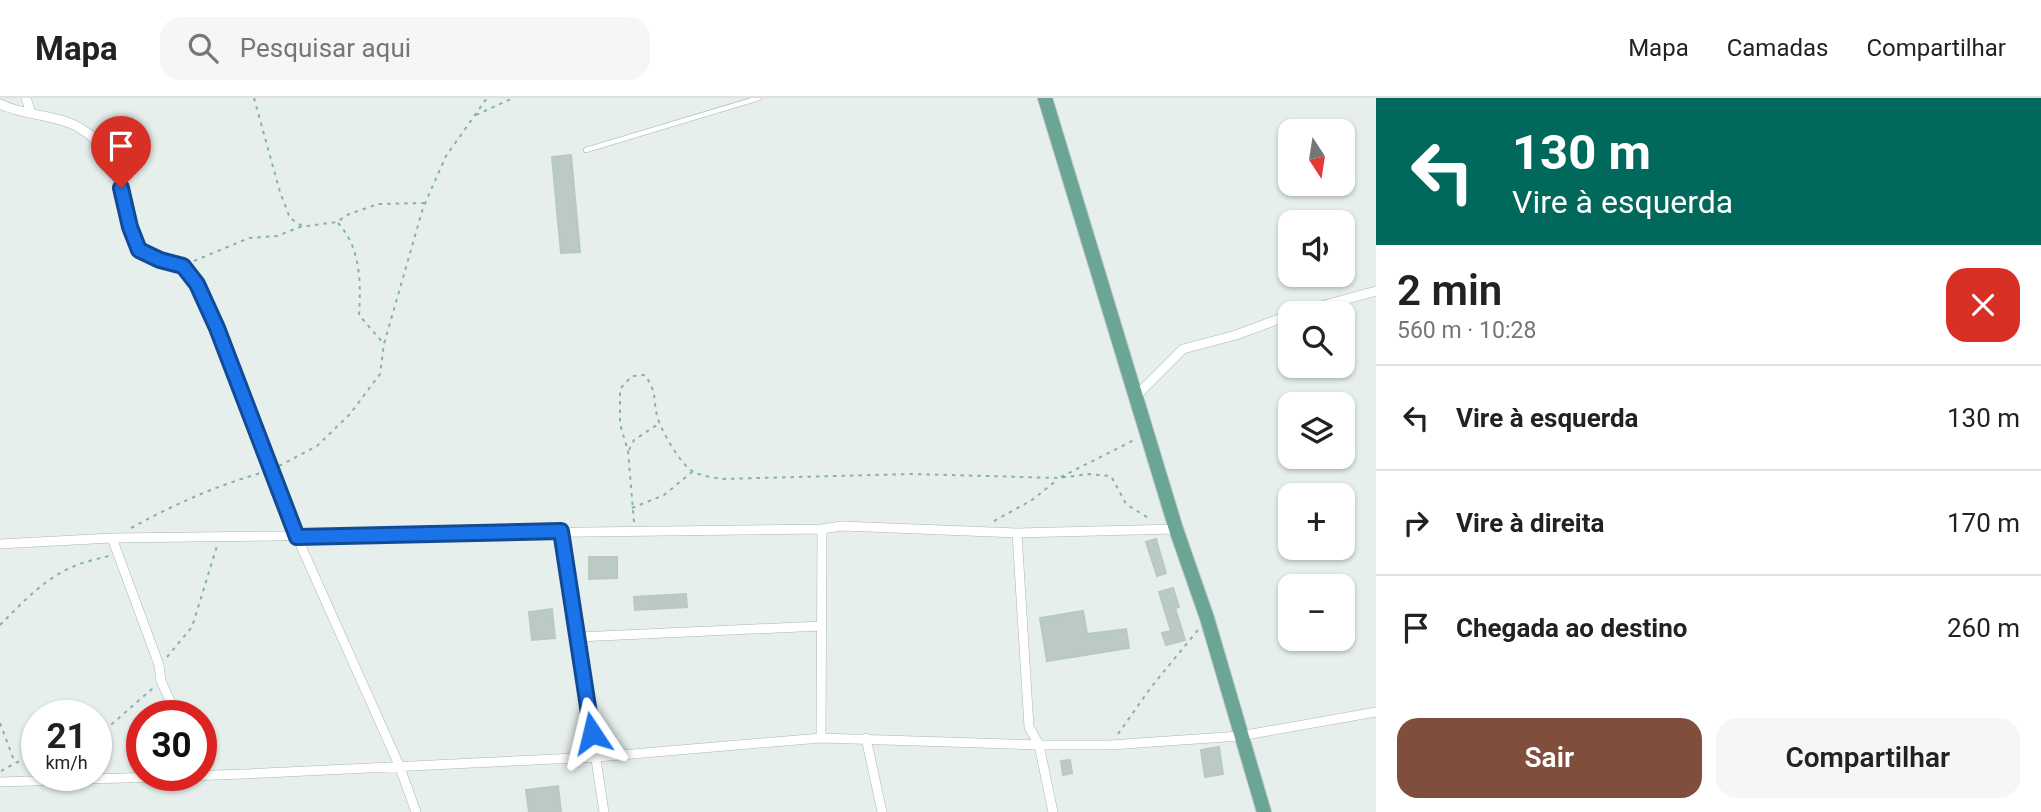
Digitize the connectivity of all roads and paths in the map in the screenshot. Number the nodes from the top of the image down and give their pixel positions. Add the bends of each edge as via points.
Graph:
1 (26, 98) edge
2 (254, 98) edge
3 (487, 98) edge
4 (513, 98) edge
5 (759, 98) edge
6 (1045, 98) edge
7 (0, 104) edge
8 (31, 113) junction
9 (474, 116) junction
10 (586, 150) dead end
11 (425, 203) junction
12 (337, 222) junction
13 (303, 227) junction
14 (190, 272) junction
15 (1376, 291) edge
16 (1339, 301) edge
17 (1278, 319) edge
18 (384, 344) junction
19 (1136, 396) junction
20 (660, 423) junction
21 (1147, 433) junction
22 (628, 451) junction
23 (271, 470) junction
24 (693, 472) junction
25 (1059, 478) junction
26 (632, 508) junction
27 (1152, 520) dead end
28 (822, 528) junction
29 (1176, 529) junction
30 (635, 530) junction
31 (561, 531) junction
32 (975, 531) junction
33 (1017, 533) junction
34 (219, 537) junction
35 (297, 537) junction
36 (112, 538) junction
37 (0, 544) edge
38 (118, 553) junction
39 (1207, 618) junction
40 (0, 625) edge
41 (822, 626) junction
42 (578, 637) junction
43 (159, 665) junction
44 (161, 681) junction
45 (170, 700) edge
46 (1376, 712) edge
47 (0, 723) edge
48 (112, 724) edge
49 (1240, 736) junction
50 (821, 737) junction
51 (866, 738) junction
52 (1039, 745) junction
53 (1110, 745) junction
54 (597, 757) junction
55 (21, 761) edge
56 (15, 763) junction
57 (399, 765) junction
58 (0, 772) edge
59 (217, 772) edge
60 (126, 776) edge
61 (0, 782) edge
62 (416, 812) edge
63 (604, 812) edge
64 (882, 812) edge
65 (1053, 812) edge
66 (1264, 812) edge

1 - 8 street
2 - 13 path via 280,192 290,218
3 - 9 path
4 - 9 path
5 - 10 lane
6 - 19 main road
7 - 8 street
8 - 14 street via 79,128 99,144 117,174 139,250
9 - 11 path via 446,156
11 - 12 path via 378,204
11 - 18 path
12 - 13 path
12 - 18 path via 349,235 362,282 359,316
13 - 14 path via 277,236 249,238 194,260
14 - 23 street via 217,328
15 - 16 street
17 - 19 street via 1183,349
18 - 23 path via 380,374 350,414 317,446
19 - 21 main road
20 - 22 path via 634,440
20 - 22 path via 654,388 645,375 632,376 620,389 620,424
20 - 24 path
21 - 25 path
21 - 29 main road
22 - 26 path
23 - 35 street
23 - 36 path via 171,506
24 - 25 path via 721,479 912,474
24 - 26 path via 664,495
25 - 27 path via 1111,476 1126,505
25 - 32 path via 1032,500
26 - 30 path
28 - 30 street
28 - 32 street
28 - 41 street
29 - 33 street
29 - 39 main road
30 - 31 street
31 - 35 street
31 - 42 street
32 - 33 street
33 - 52 street via 1026,701 1029,727
34 - 35 street
34 - 36 street
34 - 43 path via 192,627
35 - 57 street
36 - 37 street
36 - 38 street
38 - 40 path via 72,567 33,591
38 - 43 street
39 - 49 main road
39 - 53 path
41 - 42 street
41 - 50 street
42 - 54 street
43 - 44 street
44 - 45 street
44 - 48 path
46 - 49 street
47 - 56 path
49 - 53 street
49 - 66 main road
50 - 51 street
50 - 54 street
51 - 52 street
51 - 64 street
52 - 53 street
52 - 65 street
54 - 57 street
54 - 63 street
55 - 56 path
56 - 58 path
57 - 59 street
57 - 62 street
60 - 61 street

